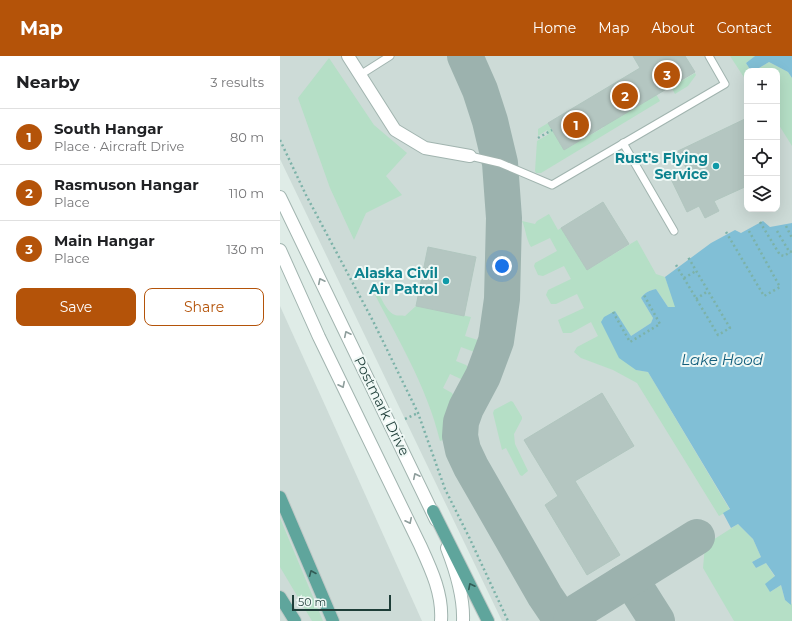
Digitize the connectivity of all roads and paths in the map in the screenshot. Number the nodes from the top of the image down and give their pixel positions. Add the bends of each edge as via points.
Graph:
1 (348, 56) edge
2 (390, 56) edge
3 (709, 56) edge
4 (360, 75) junction
5 (552, 130) dead end
6 (538, 138) dead end
7 (280, 140) edge
8 (623, 143) junction
9 (470, 156) joint
10 (280, 197) edge
11 (760, 222) dead end
12 (786, 226) dead end
13 (674, 231) dead end
14 (749, 231) dead end
15 (777, 231) dead end
16 (726, 232) dead end
17 (792, 238) edge
18 (280, 250) edge
19 (791, 252) edge
20 (688, 258) dead end
21 (676, 265) dead end
22 (696, 271) junction
23 (684, 278) junction
24 (708, 291) junction
25 (644, 295) dead end
26 (696, 299) junction
27 (613, 312) dead end
28 (418, 413) junction
29 (405, 419) dead end
30 (280, 497) edge
31 (433, 511) junction
32 (280, 597) edge
33 (295, 621) edge
34 (333, 621) edge
35 (441, 621) edge
36 (463, 621) edge
37 (488, 621) edge
38 (508, 621) edge

1 - 4 street
2 - 4 lane
3 - 8 lane via 725,84
4 - 9 street via 395,130 425,148
5 - 6 path
7 - 28 path
8 - 9 lane via 552,185 500,163
8 - 13 lane
31 -> 10 street, Postmark Drive
11 - 19 path via 780,255 784,256
12 - 17 path
14 - 16 path via 780,287 764,296
15 - 19 path
18 -> 35 street, Postmark Drive via 431,570 440,602
20 - 22 path
21 - 23 path
22 - 23 path
22 - 24 path
23 - 26 path
24 - 26 path
24 - 26 path via 730,328 718,336
25 - 27 path via 660,324 630,342
28 - 29 path
28 - 38 path via 444,489
34 -> 30 main road
31 - 36 street, Postmark Drive via 458,582
37 -> 31 main road
32 - 33 main road

